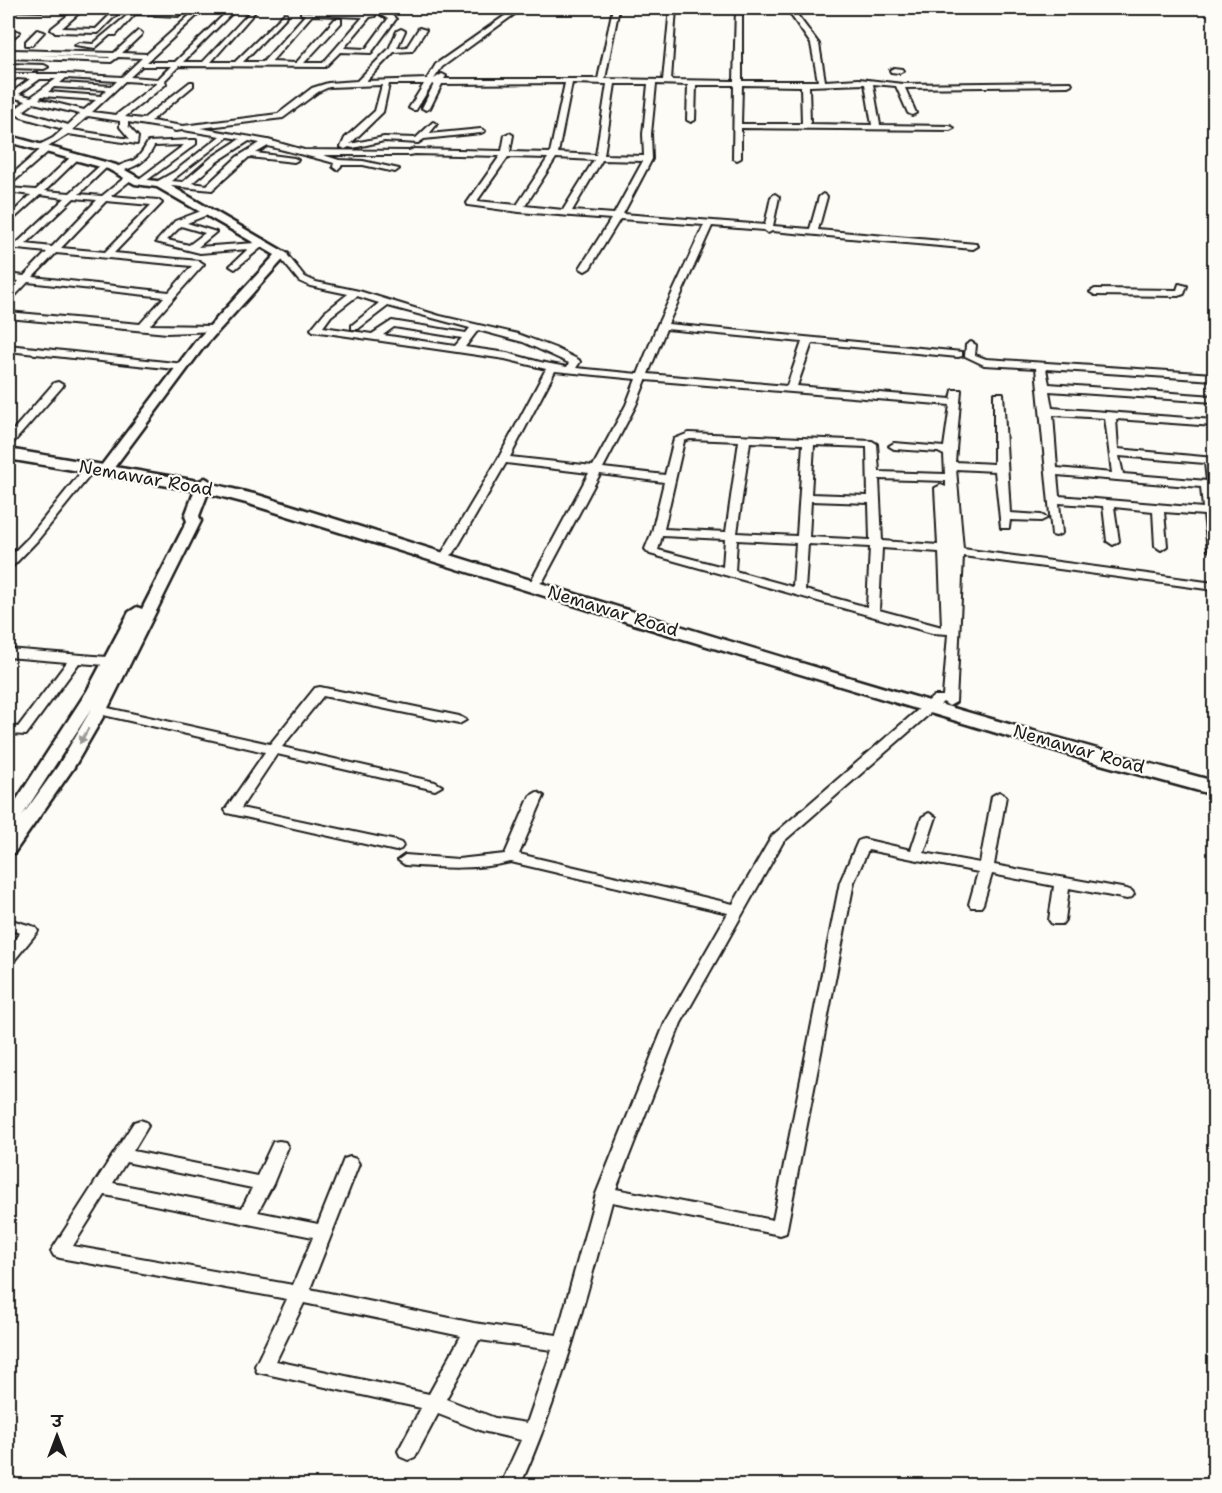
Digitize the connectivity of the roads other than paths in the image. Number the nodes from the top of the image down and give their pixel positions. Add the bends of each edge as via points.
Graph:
1 (8, 8) edge
2 (183, 8) edge
3 (202, 8) edge
4 (234, 8) edge
5 (391, 8) edge
6 (520, 8) edge
7 (531, 8) edge
8 (616, 8) edge
9 (673, 8) edge
10 (739, 8) edge
11 (789, 8) edge
12 (103, 9) edge
13 (78, 10) junction
14 (117, 11) junction
15 (252, 12) dead end
16 (132, 15) dead end
17 (285, 15) dead end
18 (385, 15) junction
19 (367, 17) dead end
20 (338, 21) dead end
21 (146, 25) dead end
22 (422, 30) dead end
23 (401, 31) dead end
24 (16, 32) dead end
25 (40, 32) dead end
26 (80, 33) dead end
27 (113, 33) junction
28 (138, 33) junction
29 (20, 42) edge
30 (339, 50) junction
31 (392, 50) junction
32 (9, 55) edge
33 (148, 56) junction
34 (113, 57) junction
35 (139, 64) junction
36 (237, 64) junction
37 (266, 64) junction
38 (174, 65) junction
39 (298, 65) junction
40 (8, 66) edge
41 (204, 66) junction
42 (90, 68) dead end
43 (11, 76) edge
44 (64, 76) junction
45 (38, 77) junction
46 (93, 77) junction
47 (124, 79) junction
48 (569, 81) junction
49 (8, 82) edge
50 (169, 82) junction
51 (386, 82) junction
52 (428, 82) junction
53 (439, 82) junction
54 (601, 82) junction
55 (611, 82) junction
56 (869, 82) junction
57 (360, 83) junction
58 (652, 83) junction
59 (667, 83) junction
60 (692, 83) junction
61 (822, 83) junction
62 (739, 84) junction
63 (805, 84) junction
64 (1068, 84) dead end
65 (52, 85) junction
66 (900, 86) junction
67 (114, 88) junction
68 (10, 94) edge
69 (36, 96) junction
70 (102, 98) junction
71 (413, 108) dead end
72 (426, 108) dead end
73 (86, 113) junction
74 (912, 113) dead end
75 (116, 118) junction
76 (691, 120) dead end
77 (144, 123) junction
78 (433, 124) dead end
79 (738, 126) junction
80 (806, 126) junction
81 (876, 127) junction
82 (950, 128) dead end
83 (175, 129) junction
84 (481, 131) dead end
85 (64, 132) junction
86 (204, 133) junction
87 (93, 134) junction
88 (509, 135) dead end
89 (225, 136) junction
90 (422, 137) junction
91 (248, 138) junction
92 (9, 139) edge
93 (116, 140) junction
94 (192, 142) junction
95 (268, 142) junction
96 (345, 147) junction
97 (44, 148) junction
98 (327, 150) junction
99 (305, 152) junction
100 (373, 152) junction
101 (248, 154) junction
102 (506, 154) junction
103 (77, 156) junction
104 (553, 156) junction
105 (600, 156) junction
106 (737, 158) dead end
107 (648, 159) junction
108 (294, 160) dead end
109 (363, 163) junction
110 (104, 165) junction
111 (395, 169) dead end
112 (116, 170) junction
113 (134, 180) junction
114 (8, 182) edge
115 (162, 185) junction
116 (184, 185) junction
117 (8, 190) edge
118 (38, 193) junction
119 (72, 195) junction
120 (775, 197) dead end
121 (823, 197) dead end
122 (104, 198) junction
123 (519, 209) junction
124 (209, 211) junction
125 (566, 213) junction
126 (618, 217) junction
127 (8, 221) edge
128 (178, 223) junction
129 (709, 223) junction
130 (768, 230) junction
131 (813, 233) junction
132 (8, 244) edge
133 (260, 244) junction
134 (19, 246) junction
135 (973, 246) dead end
136 (189, 249) junction
137 (54, 250) junction
138 (282, 254) junction
139 (107, 255) junction
140 (235, 266) dead end
141 (585, 268) dead end
142 (8, 277) edge
143 (27, 279) junction
144 (1182, 286) dead end
145 (1095, 292) dead end
146 (356, 293) junction
147 (172, 295) junction
148 (8, 298) edge
149 (387, 302) junction
150 (412, 311) junction
151 (8, 315) edge
152 (392, 324) junction
153 (662, 326) junction
154 (355, 327) dead end
155 (476, 327) junction
156 (142, 328) junction
157 (213, 329) junction
158 (376, 336) junction
159 (468, 336) junction
160 (808, 340) junction
161 (971, 345) dead end
162 (8, 348) edge
163 (458, 349) junction
164 (958, 354) dead end
165 (1041, 366) junction
166 (184, 367) junction
167 (552, 367) junction
168 (570, 369) junction
169 (642, 377) junction
170 (1215, 377) edge
171 (58, 385) dead end
172 (1043, 387) junction
173 (791, 390) junction
174 (957, 392) dead end
175 (999, 395) dead end
176 (1184, 397) junction
177 (1215, 399) edge
178 (952, 402) dead end
179 (1047, 411) junction
180 (1110, 416) junction
181 (1185, 422) junction
182 (1215, 423) edge
183 (745, 439) junction
184 (8, 442) edge
185 (809, 442) junction
186 (894, 446) dead end
187 (8, 452) edge
188 (1113, 452) junction
189 (503, 459) junction
190 (950, 459) junction
191 (99, 467) junction
192 (1000, 468) junction
193 (595, 469) junction
194 (1052, 471) junction
195 (873, 475) junction
196 (1118, 477) junction
197 (951, 478) junction
198 (670, 479) junction
199 (204, 484) junction
200 (1211, 485) edge
201 (941, 488) dead end
202 (805, 497) junction
203 (1054, 499) junction
204 (874, 500) junction
205 (1108, 503) junction
206 (1158, 508) junction
207 (1209, 512) junction
208 (1041, 518) dead end
209 (658, 532) junction
210 (1056, 533) dead end
211 (731, 536) junction
212 (802, 541) junction
213 (1113, 542) dead end
214 (876, 544) junction
215 (1161, 546) dead end
216 (943, 549) junction
217 (1215, 550) edge
218 (957, 552) junction
219 (448, 554) junction
220 (8, 564) edge
221 (729, 572) junction
222 (537, 581) junction
223 (1215, 586) edge
224 (799, 592) junction
225 (873, 612) junction
226 (8, 654) edge
227 (75, 659) junction
228 (118, 662) junction
229 (940, 702) junction
230 (99, 710) junction
231 (459, 720) dead end
232 (8, 730) edge
233 (274, 748) junction
234 (1215, 777) edge
235 (435, 786) dead end
236 (1215, 788) edge
237 (537, 796) dead end
238 (999, 796) dead end
239 (929, 817) dead end
240 (8, 825) edge
241 (396, 846) dead end
242 (8, 849) edge
243 (916, 856) junction
244 (510, 857) junction
245 (405, 860) dead end
246 (986, 869) junction
247 (1062, 883) junction
248 (1127, 894) dead end
249 (976, 904) dead end
250 (738, 910) junction
251 (1057, 920) dead end
252 (8, 924) edge
253 (8, 957) edge
254 (140, 1126) dead end
255 (279, 1147) dead end
256 (123, 1155) junction
257 (350, 1164) dead end
258 (264, 1184) junction
259 (101, 1187) junction
260 (605, 1194) junction
261 (248, 1215) junction
262 (325, 1232) junction
263 (299, 1294) junction
264 (474, 1331) junction
265 (562, 1344) junction
266 (434, 1403) junction
267 (534, 1432) junction
268 (408, 1451) dead end
269 (510, 1485) edge

1 - 13 street
2 - 14 street via 178,14
3 - 33 street
4 - 38 street
5 - 18 street
6 - 52 street via 439,66
7 - 53 street via 460,59
8 - 54 street
9 - 59 street
10 - 62 street
11 - 61 street via 814,44
12 - 13 street
12 - 14 street
13 - 14 street via 55,30 98,32
15 - 41 street
16 - 27 street
17 - 36 street
18 - 30 street via 392,19 368,51
18 - 37 street via 306,14
19 - 30 street
20 - 39 street
21 - 28 street
22 - 31 street via 409,49
23 - 31 street
24 - 29 street
25 - 29 street
26 - 27 street via 70,44 95,46
27 - 28 street
28 - 34 street
30 - 39 street via 325,65
31 - 57 street
32 - 34 street
33 - 34 street
33 - 35 street
34 - 46 street
35 - 38 street
35 - 47 street
36 - 37 street
36 - 41 street
37 - 39 street
38 - 41 street
38 - 50 street
40 - 42 street
43 - 45 street
43 - 49 street
44 - 45 street
44 - 46 street
44 - 65 street
45 - 68 street
46 - 47 street
47 - 50 street
47 - 67 street
48 - 53 street
48 - 54 street
48 - 104 street
50 - 75 street
50 - 77 street via 190,84
51 - 52 street
51 - 57 street
51 - 96 street via 379,112
52 - 53 street
52 - 71 street
53 - 72 street
54 - 55 street
55 - 58 street
55 - 105 street
56 - 61 street
56 - 66 street
56 - 81 street
57 - 83 street via 315,90 280,116
58 - 59 street
58 - 107 street via 646,134
59 - 60 street
60 - 62 street
60 - 76 street
61 - 63 street
62 - 63 street
62 - 79 street
63 - 80 street
64 - 66 street
65 - 67 street
65 - 69 street
66 - 74 street
67 - 70 street
68 - 69 street
69 - 70 street
69 - 73 street via 59,108
69 - 85 street via 18,111
70 - 73 street
73 - 75 street
73 - 85 street
75 - 77 street
75 - 87 street via 99,126
75 - 93 street via 134,142
77 - 83 street
78 - 90 street
79 - 80 street
79 - 106 street
80 - 81 street
81 - 82 street
83 - 86 street
84 - 90 street
85 - 87 street
85 - 93 street via 106,145
85 - 97 street
86 - 89 street
86 - 94 street
87 - 93 street
88 - 102 street
89 - 91 street
89 - 115 street
90 - 96 street via 416,141 384,139
91 - 95 street
91 - 116 street
92 - 97 street
94 - 112 street via 151,144 145,157
94 - 113 street
95 - 99 street
95 - 101 street
96 - 98 street
97 - 103 street
97 - 114 street
98 - 99 street
98 - 100 street
99 - 109 street via 338,165
100 - 102 street
100 - 109 street
101 - 108 street
101 - 116 street via 209,188
102 - 104 street
102 - 123 street via 471,203
103 - 110 street
103 - 118 street
104 - 105 street
104 - 123 street
105 - 107 street
105 - 125 street
107 - 126 street
109 - 111 street
110 - 112 street
110 - 119 street
112 - 113 street
113 - 115 street
113 - 122 street
115 - 116 street
115 - 124 street
117 - 118 street
118 - 119 street
118 - 127 street
119 - 122 street
119 - 134 street
120 - 130 street
121 - 131 street
122 - 137 street
122 - 139 street via 158,203
123 - 125 street
124 - 128 street
124 - 133 street
125 - 126 street
126 - 129 street
126 - 141 street
128 - 136 street via 161,242
128 - 136 street via 212,232
129 - 130 street
129 - 153 street
130 - 131 street
131 - 135 street
132 - 134 street
133 - 136 street
133 - 138 street
133 - 140 street
134 - 137 street
137 - 139 street
137 - 143 street
138 - 146 street via 304,281
138 - 157 street
139 - 147 street via 199,264
142 - 143 street
143 - 147 street
143 - 148 street
144 - 145 street via 1181,292
146 - 149 street
146 - 158 street via 328,314 316,329
147 - 156 street
149 - 150 street
149 - 154 street
150 - 152 street
150 - 155 street
151 - 156 street
152 - 158 street
152 - 159 street
153 - 160 street
153 - 169 street
155 - 159 street
155 - 168 street via 540,345 575,362
156 - 157 street
157 - 166 street
158 - 163 street
159 - 163 street
160 - 164 street
160 - 173 street
161 - 165 street via 970,356 975,360
162 - 166 street
163 - 167 street
165 - 170 street
165 - 172 street
166 - 191 street
167 - 168 street
167 - 189 street
168 - 169 street
169 - 173 street
169 - 193 street
171 - 184 street
172 - 176 street
172 - 179 street
173 - 178 street
174 - 190 street
175 - 192 street
176 - 177 street
176 - 181 street
179 - 180 street
179 - 194 street
180 - 181 street
180 - 188 street
181 - 182 street
183 - 185 street
183 - 198 street via 681,438
183 - 211 street
185 - 195 street via 872,444
185 - 202 street
186 - 190 street via 940,449
187 - 191 highway, Nemawar Road
188 - 196 street
188 - 200 street via 1210,460
189 - 193 street
189 - 219 street
190 - 192 street
190 - 197 street
191 - 199 highway, Nemawar Road
191 - 220 street
192 - 208 street via 1005,521
193 - 198 street
193 - 222 street
194 - 196 street
194 - 203 street
195 - 197 street
195 - 204 street
196 - 200 street
197 - 218 street
198 - 209 street
199 - 219 highway, Nemawar Road via 292,505
199 - 228 street via 192,516 194,521
199 - 229 highway, Nemawar Road via 654,624
200 - 207 street
201 - 216 street
202 - 204 street
202 - 212 street
203 - 205 street
203 - 210 street
204 - 214 street
205 - 206 street
205 - 213 street
206 - 207 street
206 - 215 street
207 - 217 street
209 - 211 street
209 - 221 street via 651,549 654,552
211 - 212 street
211 - 221 street
212 - 214 street
212 - 224 street
214 - 216 street
214 - 225 street
216 - 218 street
216 - 225 street via 948,630
218 - 223 street
218 - 229 street via 954,640
219 - 222 highway, Nemawar Road
221 - 224 street
222 - 229 highway, Nemawar Road
224 - 225 street
226 - 227 street
227 - 228 street
227 - 232 street via 21,732
228 - 230 street
228 - 240 street
229 - 234 highway, Nemawar Road
229 - 236 highway, Nemawar Road via 1090,754
229 - 250 street via 777,838
230 - 233 street
230 -> 242 street via 66,767
231 - 233 street via 320,690
233 - 235 street
233 - 241 street via 232,810
237 - 244 street
238 - 246 street
239 - 243 street
243 - 246 street
243 - 260 street via 863,844 847,882 780,1228
244 - 245 street via 460,864
244 - 250 street
246 - 247 street
246 - 249 street
247 - 248 street
247 - 251 street
250 - 260 street via 673,1023
252 - 253 street via 30,931
254 - 256 street
255 - 258 street
256 - 258 street
256 - 259 street
257 - 262 street
258 - 261 street
259 - 261 street
259 - 263 street via 60,1251
260 - 265 street
261 - 262 street
262 - 263 street
263 - 264 street
263 - 266 street via 264,1366
264 - 265 street
264 - 266 street
265 - 267 street
266 - 267 street via 509,1430
266 - 268 street
267 - 269 street

